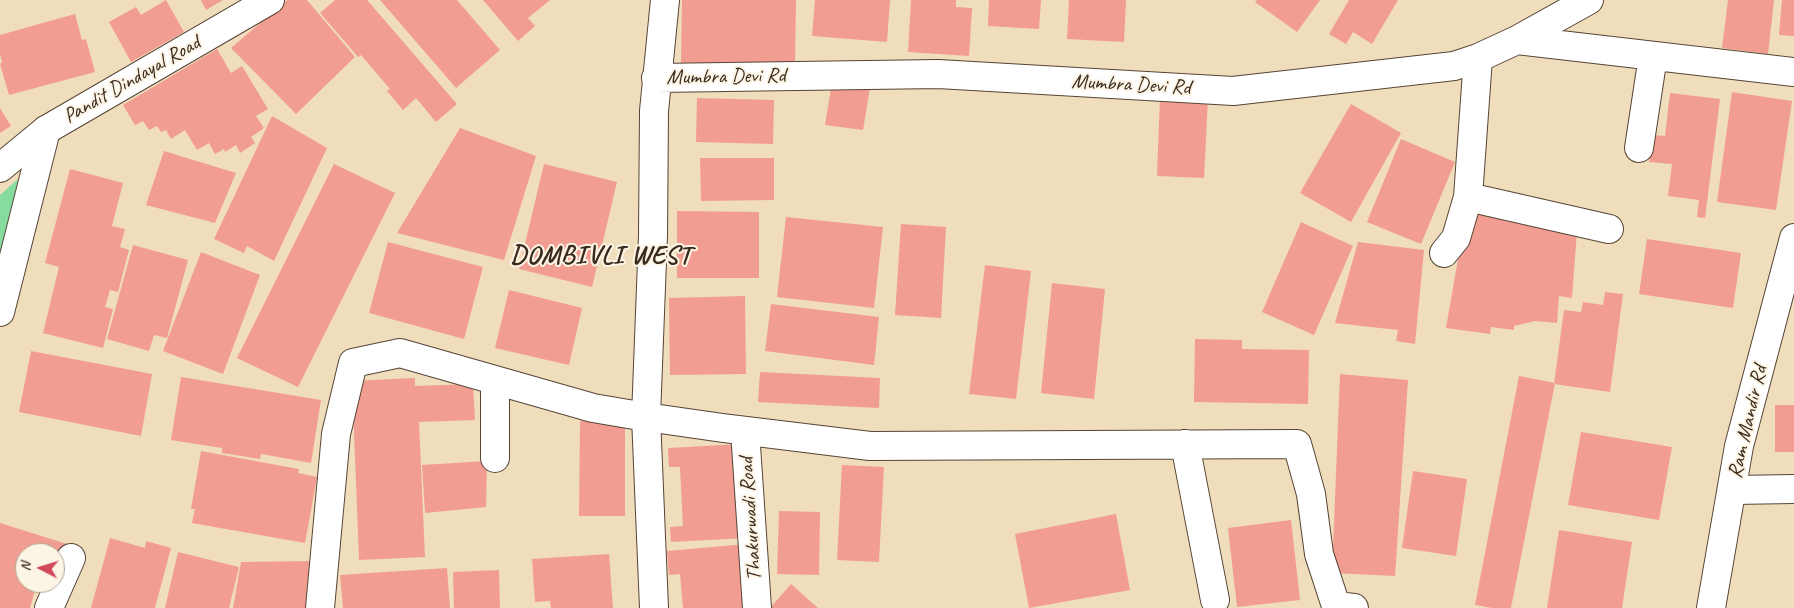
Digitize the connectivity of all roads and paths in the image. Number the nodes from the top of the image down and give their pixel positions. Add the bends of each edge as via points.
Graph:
1 (270, 0) edge
2 (664, 0) edge
3 (1590, 0) edge
4 (1517, 40) junction
5 (1653, 56) junction
6 (1478, 58) junction
7 (1794, 72) edge
8 (656, 78) junction
9 (46, 130) junction
10 (1639, 148) dead end
11 (0, 168) edge
12 (1468, 197) junction
13 (1609, 229) dead end
14 (1794, 238) edge
15 (1444, 253) dead end
16 (0, 312) edge
17 (495, 380) junction
18 (646, 417) junction
19 (745, 431) junction
20 (1185, 444) junction
21 (495, 458) dead end
22 (1794, 489) edge
23 (1732, 490) junction
24 (71, 558) dead end
25 (1215, 600) dead end
26 (1340, 607) edge
27 (49, 608) edge
28 (320, 608) edge
29 (654, 608) edge
30 (757, 608) edge
31 (1711, 608) edge

1 - 9 street, Pandit Dindayal Road
2 - 8 street
3 - 4 street, Mumbra Devi Rd
4 - 5 street
4 - 6 street, Mumbra Devi Rd
5 - 7 street
5 - 10 street
6 - 8 street, Mumbra Devi Rd via 1454,66 1233,91 938,74
6 - 12 street
8 - 18 street
9 - 11 street, Pandit Dindayal Road
9 - 16 street
12 - 13 street
12 - 15 street via 1456,238
14 - 23 street, Ram Mandir Rd via 1740,446
17 - 18 street via 593,408
17 - 21 street
17 - 28 street via 400,353 353,362 336,434
18 - 19 street
18 - 29 street
19 - 20 street via 870,446
19 - 30 street, Thakurwadi Road
20 - 25 street
20 - 26 street via 1297,444 1311,494 1319,554
22 - 23 street
23 - 31 street, Ram Mandir Rd
24 - 27 street

